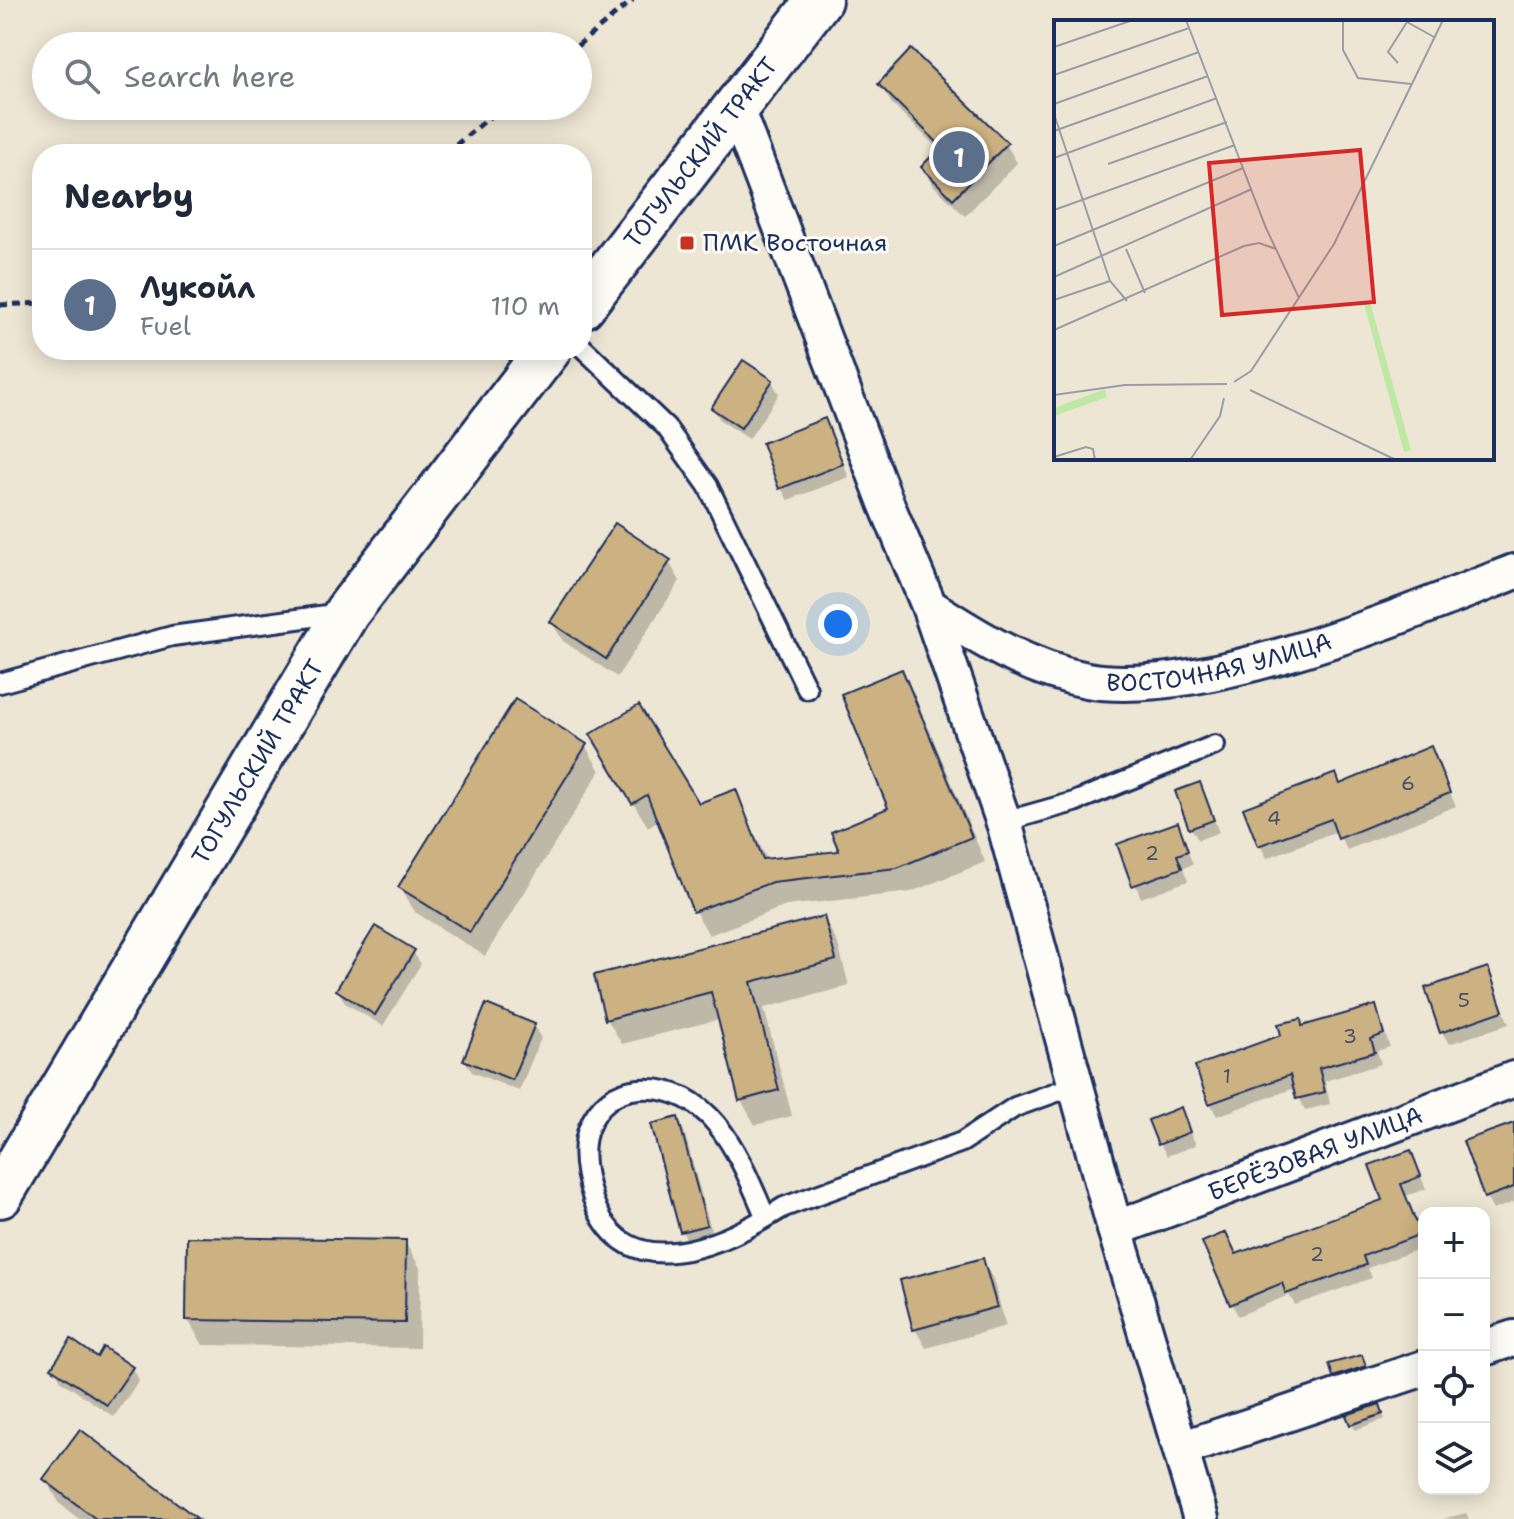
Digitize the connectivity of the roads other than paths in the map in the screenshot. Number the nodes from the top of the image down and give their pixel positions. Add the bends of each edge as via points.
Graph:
1 (819, 0) edge
2 (735, 106) junction
3 (592, 293) edge
4 (592, 357) edge
5 (540, 360) edge
6 (1514, 572) edge
7 (929, 606) junction
8 (347, 612) junction
9 (0, 683) edge
10 (807, 689) dead end
11 (1215, 745) dead end
12 (1003, 822) junction
13 (1514, 1079) edge
14 (1076, 1085) junction
15 (0, 1195) edge
16 (766, 1218) junction
17 (1115, 1229) junction
18 (1514, 1338) edge
19 (1490, 1346) edge
20 (1418, 1370) edge
21 (1181, 1449) junction
22 (1201, 1519) edge

1 - 2 main road, ТОГУЛЬСКИЙ ТРАКТ
2 - 3 main road, ТОГУЛЬСКИЙ ТРАКТ
2 - 7 street
4 - 10 lane via 666,427 708,486
5 - 8 main road, ТОГУЛЬСКИЙ ТРАКТ
6 - 7 street, ВОСТОЧНАЯ УЛИЦА via 1301,649 1175,680 1090,681 1051,671 1000,651
7 - 12 street
8 - 9 lane via 172,636
8 - 15 main road, ТОГУЛЬСКИЙ ТРАКТ
11 - 12 lane via 1074,802
12 - 14 street
13 - 17 street, БЕРЁЗОВАЯ УЛИЦА
14 - 16 lane via 1004,1112 962,1142
14 - 17 street
16 - 16 lane via 689,1252 635,1247 613,1235 599,1216 585,1161 587,1130 599,1107 630,1090 655,1088 697,1103 738,1153
17 - 21 street
18 - 19 street
20 - 21 street
21 - 22 street

